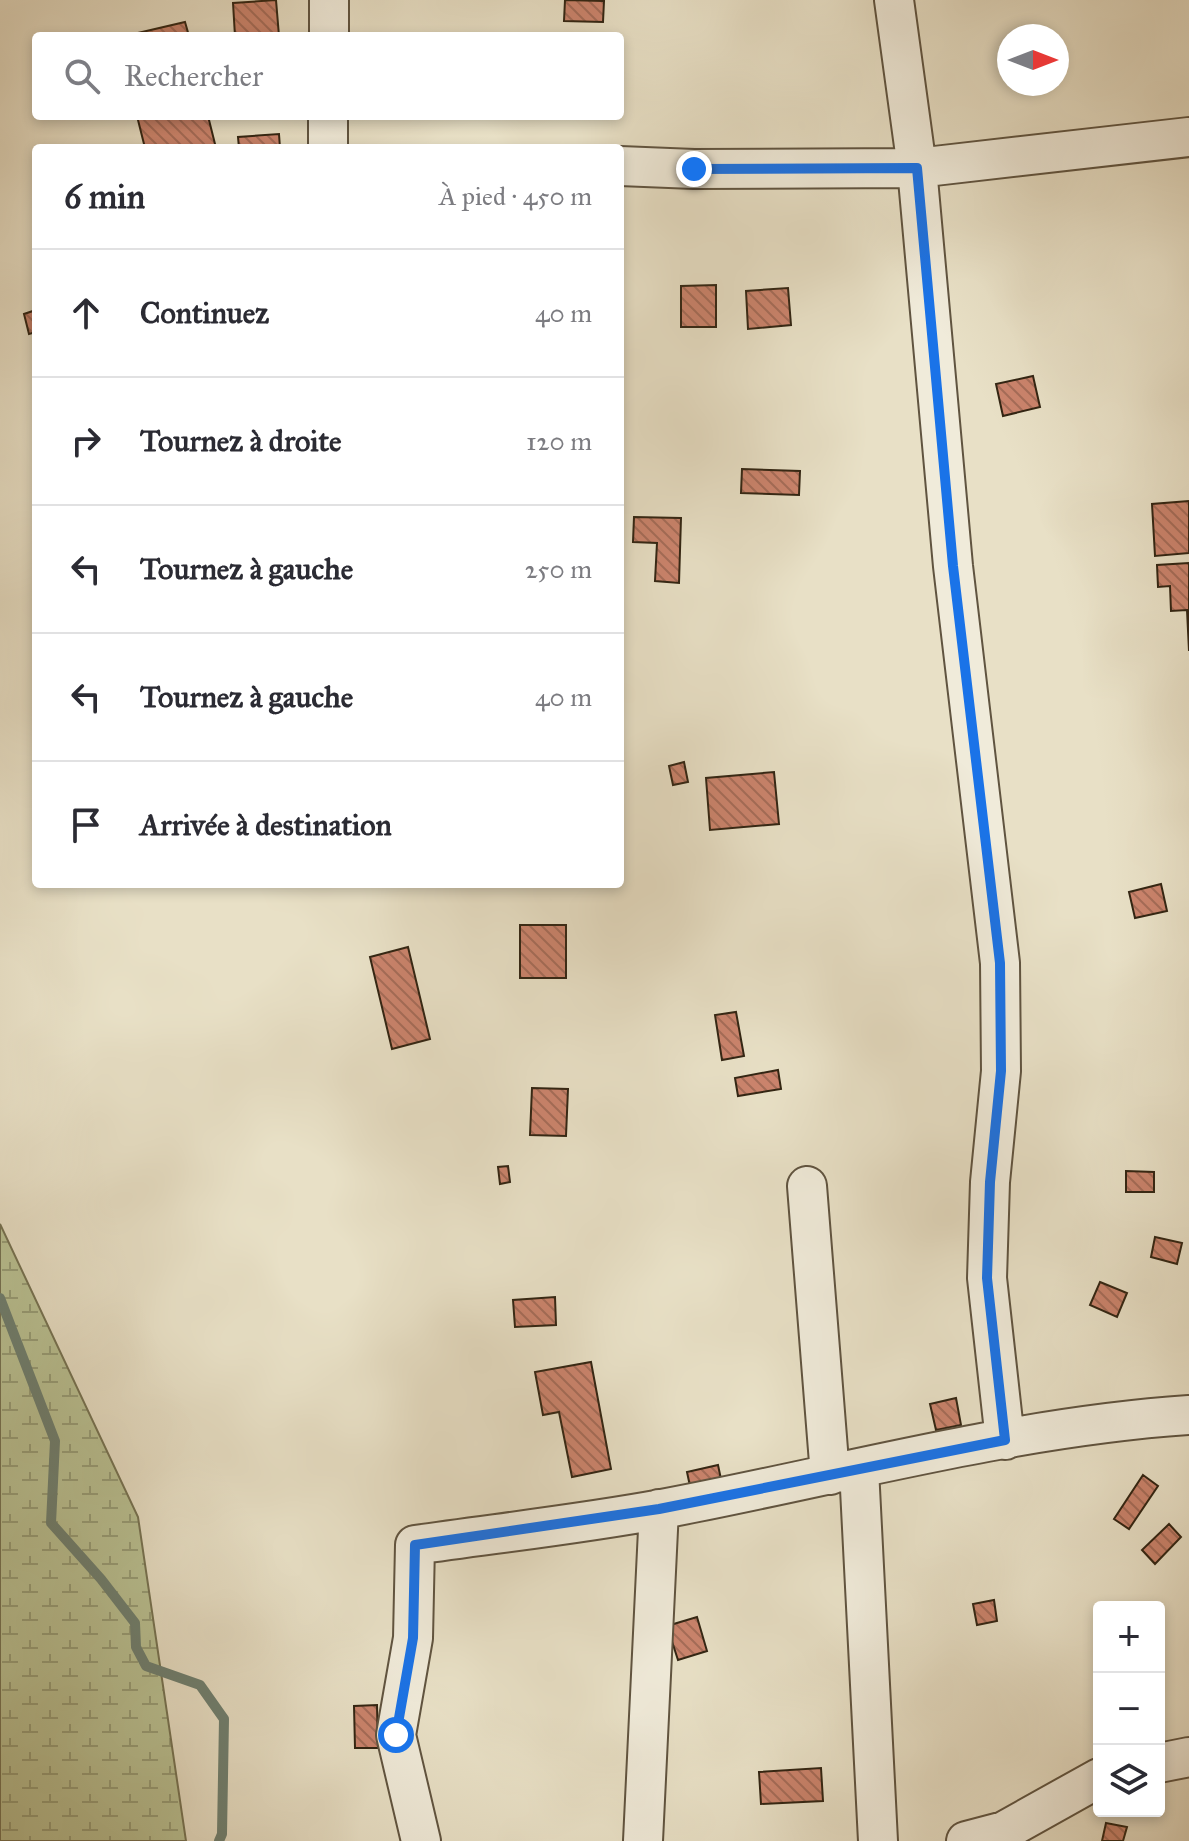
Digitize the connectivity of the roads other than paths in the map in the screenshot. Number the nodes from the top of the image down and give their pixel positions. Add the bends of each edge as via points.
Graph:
1 (329, 0) edge
2 (894, 0) edge
3 (329, 32) edge
4 (328, 120) edge
5 (1189, 137) edge
6 (328, 144) edge
7 (624, 166) edge
8 (917, 168) junction
9 (807, 1186) dead end
10 (1189, 1415) edge
11 (1005, 1440) junction
12 (845, 1472) junction
13 (659, 1509) junction
14 (1189, 1757) edge
15 (1165, 1762) edge
16 (1093, 1781) edge
17 (421, 1841) edge
18 (643, 1841) edge
19 (878, 1841) edge
20 (966, 1841) edge

1 - 3 street
2 - 8 street
4 - 6 street
5 - 8 street
7 - 8 street
8 - 11 street via 953,566 1000,963 1001,1071 987,1278
9 - 12 street
10 - 11 street
11 - 12 street
12 - 13 street
12 - 19 street
13 - 17 street via 415,1545 413,1638 396,1735
13 - 18 street
14 - 15 street
16 - 20 street via 1004,1831

